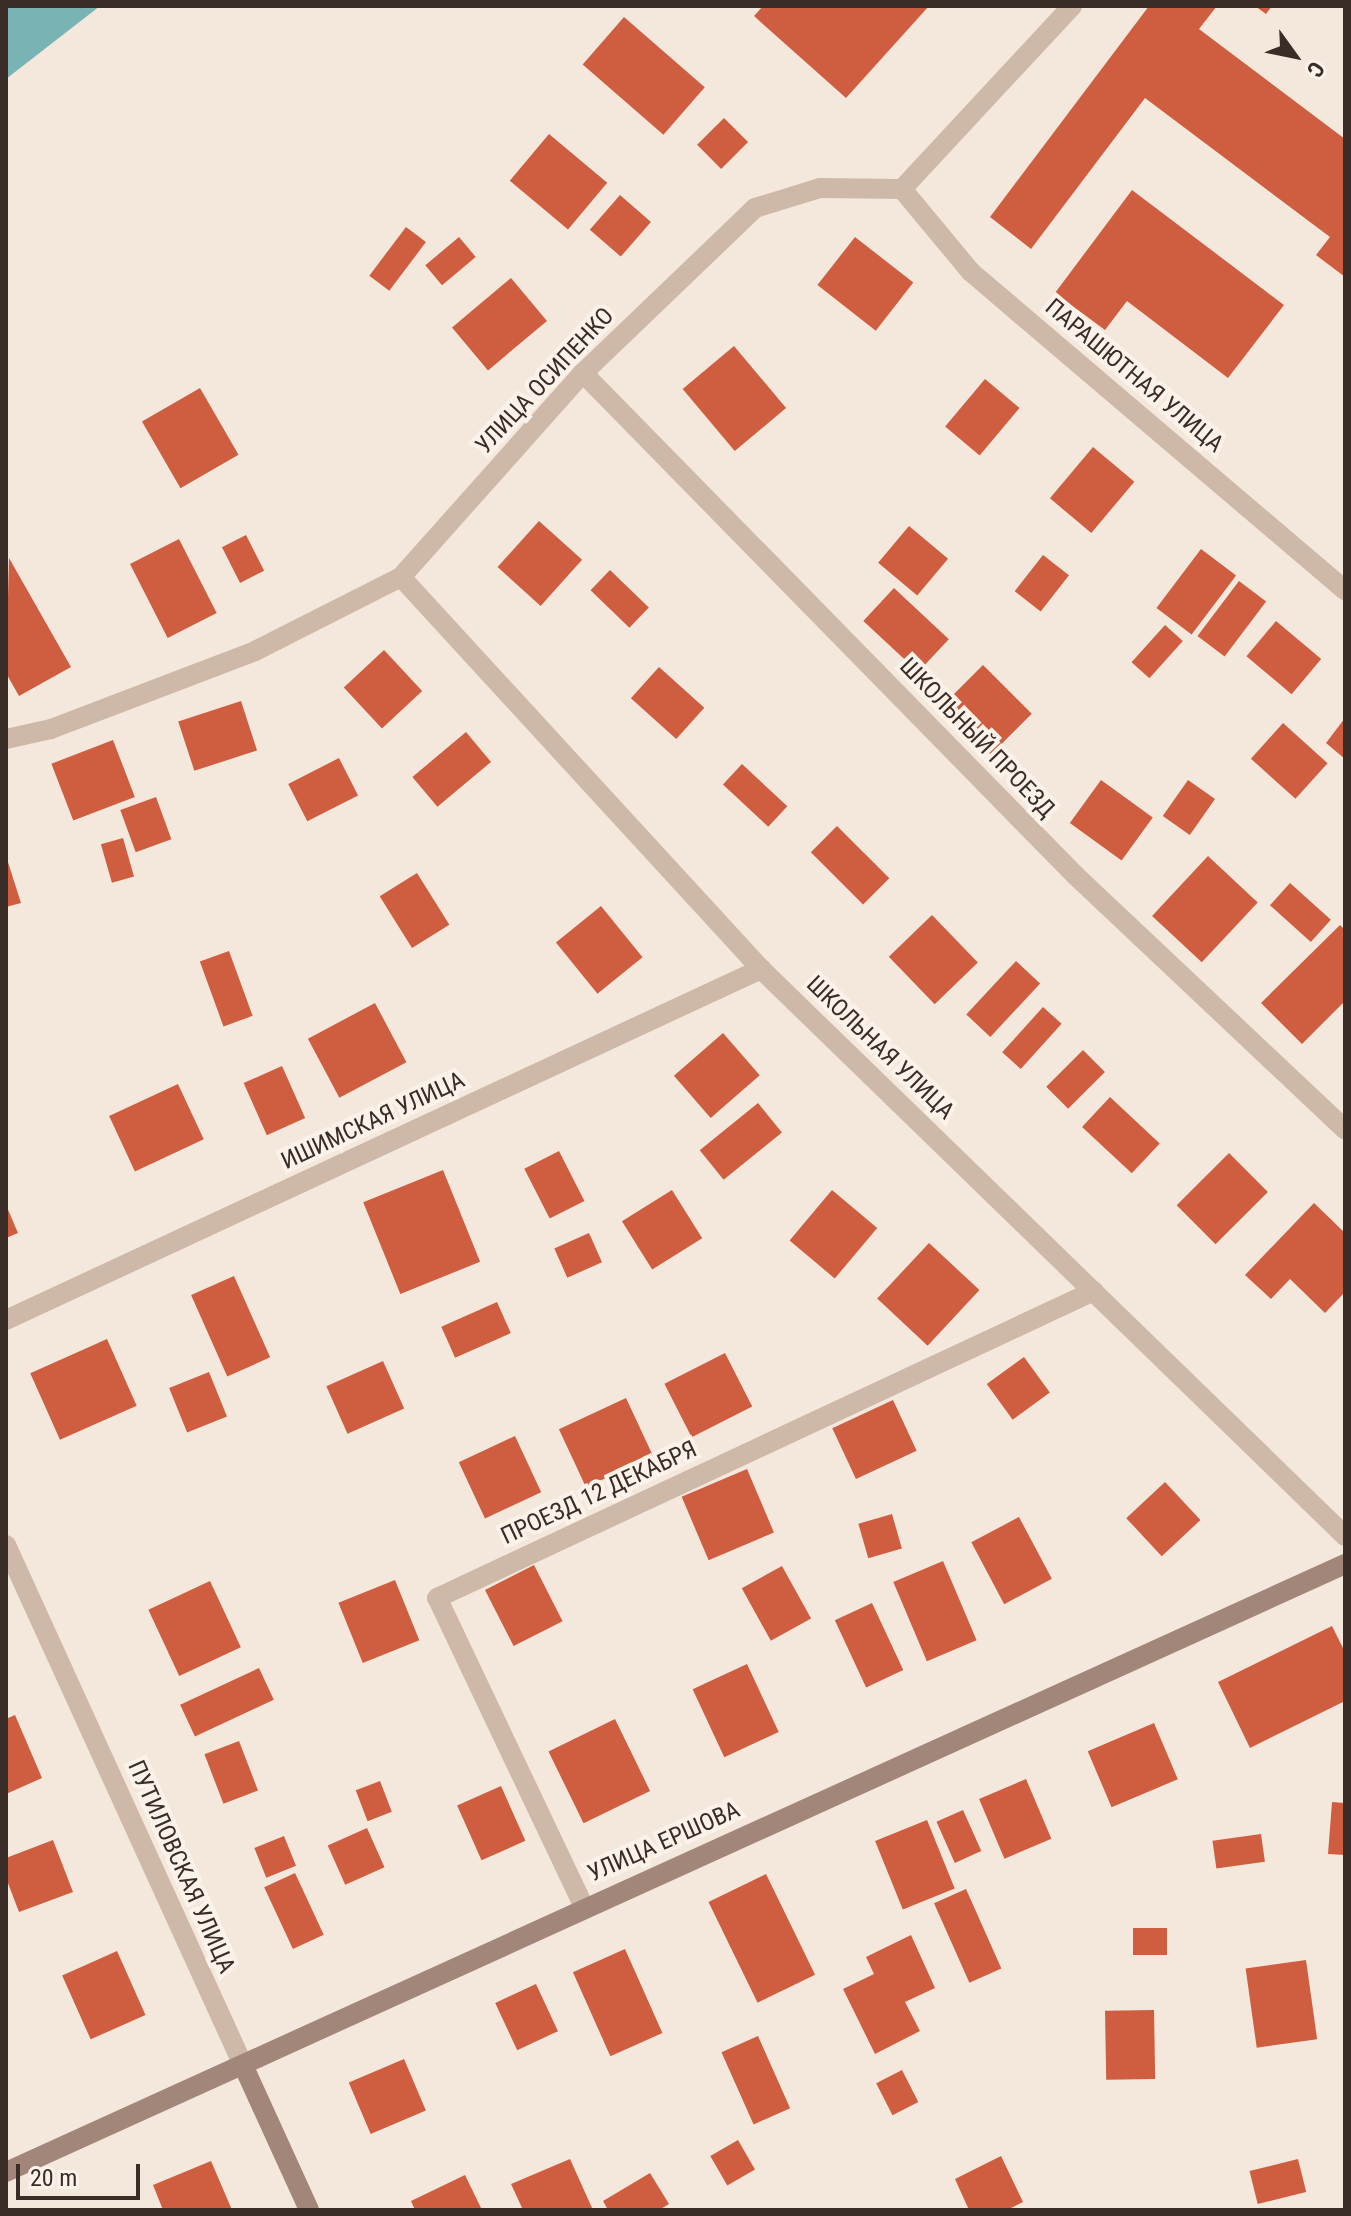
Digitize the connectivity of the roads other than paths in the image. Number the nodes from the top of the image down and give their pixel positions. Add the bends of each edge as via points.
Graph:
1 (1072, 6) edge
2 (902, 189) junction
3 (583, 373) junction
4 (401, 577) junction
5 (1345, 590) edge
6 (6, 739) edge
7 (761, 969) junction
8 (1345, 1129) edge
9 (1094, 1291) junction
10 (6, 1320) edge
11 (1345, 1536) edge
12 (6, 1545) edge
13 (1345, 1564) edge
14 (584, 1907) junction
15 (243, 2065) junction
16 (6, 2172) edge
17 (309, 2210) edge

1 - 2 street
2 - 3 street, УЛИЦА ОСИПЕНКО via 820,188 755,208
2 - 5 street, ПАРАШЮТНАЯ УЛИЦА via 971,272
3 - 4 street, УЛИЦА ОСИПЕНКО
3 - 8 street, ШКОЛЬНЫЙ ПРОЕЗД via 1075,875
4 - 6 street, УЛИЦА ОСИПЕНКО via 255,651 51,729
4 - 7 street, ШКОЛЬНАЯ УЛИЦА
7 - 9 street, ШКОЛЬНАЯ УЛИЦА
7 - 10 street, ИШИМСКАЯ УЛИЦА
9 - 11 street, ШКОЛЬНАЯ УЛИЦА
9 - 14 street, ПРОЕЗД 12 ДЕКАБРЯ via 437,1598
12 - 15 street, ПУТИЛОВСКАЯ УЛИЦА
13 - 14 street, УЛИЦА ЕРШОВА
14 - 15 street, УЛИЦА ЕРШОВА
15 - 16 street, УЛИЦА ЕРШОВА
15 - 17 street, ПУТИЛОВСКАЯ УЛИЦА

